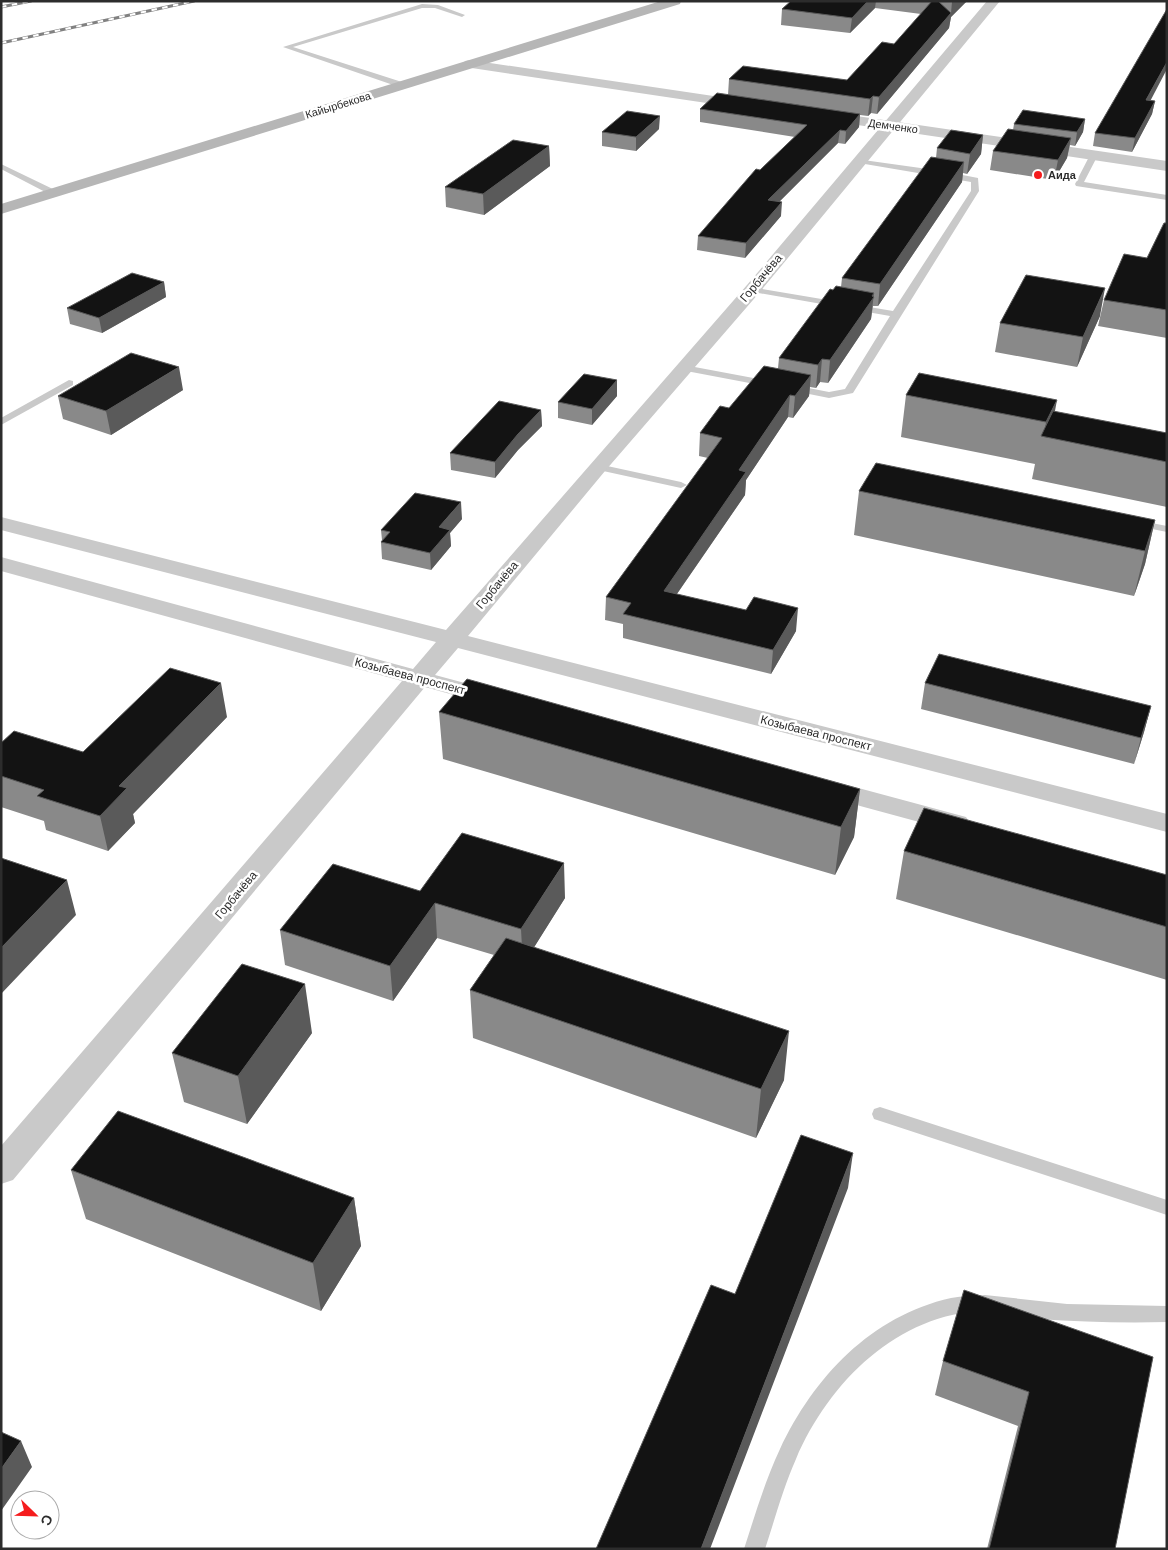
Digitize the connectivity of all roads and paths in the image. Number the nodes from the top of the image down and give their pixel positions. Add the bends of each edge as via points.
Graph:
1 (675, 1) edge
2 (994, 1) edge
3 (462, 15) dead end
4 (470, 64) junction
5 (402, 86) junction
6 (762, 107) edge
7 (811, 114) edge
8 (889, 126) junction
9 (1094, 155) junction
10 (859, 161) junction
11 (1, 166) edge
12 (1167, 166) edge
13 (54, 193) junction
14 (1167, 198) edge
15 (1, 209) edge
16 (753, 289) junction
17 (896, 314) junction
18 (684, 368) junction
19 (69, 383) dead end
20 (1, 422) edge
21 (598, 467) junction
22 (681, 485) dead end
23 (1128, 521) edge
24 (1, 523) edge
25 (1167, 529) edge
26 (1, 564) edge
27 (451, 640) junction
28 (420, 678) junction
29 (516, 704) edge
30 (803, 782) edge
31 (1167, 824) edge
32 (975, 828) edge
33 (880, 1114) dead end
34 (1, 1170) edge
35 (1167, 1208) edge
36 (1167, 1314) edge
37 (754, 1549) edge

1 - 4 main road, Кайырбекова
2 - 8 street, Горбачёва
3 - 5 lane via 436,6 422,6 286,47
4 - 5 main road, Кайырбекова
4 - 6 street
5 - 13 main road, Кайырбекова
7 - 8 street, Демченко
8 - 9 street, Демченко
8 - 10 street, Горбачёва
9 - 12 street, Демченко
9 - 14 lane via 1079,184
10 - 16 street, Горбачёва
10 - 17 lane via 974,180 975,191
11 - 13 lane
13 - 15 main road, Кайырбекова
16 - 17 lane
16 - 18 street, Горбачёва
17 - 18 lane via 849,391 829,395
18 - 21 street, Горбачёва
19 - 20 lane
21 - 22 lane
21 - 27 street, Горбачёва
23 - 25 lane
24 - 27 street, Козыбаева проспект
26 - 28 street, Козыбаева проспект
27 - 28 street, Горбачёва
27 - 31 street, Козыбаева проспект
28 - 29 street, Козыбаева проспект
28 - 34 street, Горбачёва
30 - 32 street
33 - 35 lane
36 - 37 lane via 1088,1314 986,1303 946,1306 908,1320 858,1354 816,1402 788,1455

